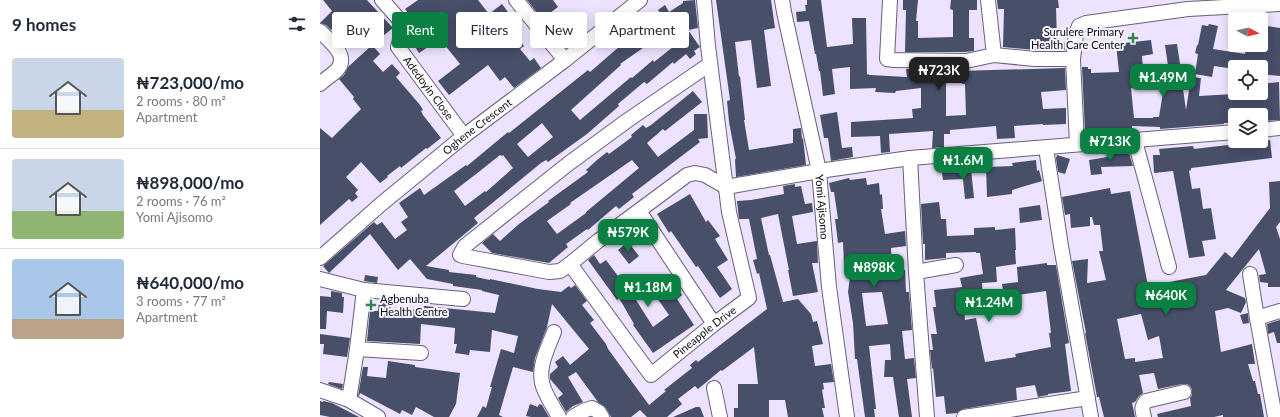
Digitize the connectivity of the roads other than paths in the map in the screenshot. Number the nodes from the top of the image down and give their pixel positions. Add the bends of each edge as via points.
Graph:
1 (382, 0) edge
2 (516, 0) edge
3 (640, 0) edge
4 (704, 0) edge
5 (782, 0) edge
6 (890, 0) edge
7 (988, 0) edge
8 (1280, 4) edge
9 (320, 32) edge
10 (994, 55) junction
11 (1073, 59) junction
12 (565, 60) junction
13 (710, 64) junction
14 (320, 84) edge
15 (1280, 128) edge
16 (1268, 129) edge
17 (1228, 133) edge
18 (464, 136) junction
19 (1135, 141) junction
20 (1077, 144) junction
21 (1046, 148) junction
22 (910, 158) junction
23 (819, 171) junction
24 (726, 187) junction
25 (639, 211) junction
26 (320, 258) edge
27 (570, 264) junction
28 (956, 265) dead end
29 (1168, 267) dead end
30 (916, 272) junction
31 (1250, 274) dead end
32 (320, 279) edge
33 (364, 290) junction
34 (463, 299) dead end
35 (1280, 311) edge
36 (1257, 318) junction
37 (714, 324) junction
38 (554, 332) dead end
39 (357, 349) junction
40 (421, 353) dead end
41 (714, 388) dead end
42 (320, 390) edge
43 (1184, 392) dead end
44 (1088, 398) junction
45 (349, 400) junction
46 (378, 417) edge
47 (559, 417) edge
48 (574, 417) edge
49 (602, 417) edge
50 (720, 417) edge
51 (847, 417) edge
52 (927, 417) edge
53 (964, 417) edge
54 (1092, 417) edge
55 (1144, 417) edge
56 (1275, 417) edge

1 - 18 street, Adedoyin Close via 404,25 398,47
2 - 12 street
3 - 12 street, Oghene Crescent
4 - 13 street
5 - 23 street, Yomi Ajisomo
6 - 10 street via 887,59 966,61
7 - 10 street
8 - 11 street via 1188,9 1086,23 1079,26 1076,34
9 - 14 street via 340,51 341,60 338,69
10 - 11 street
11 - 20 street
12 - 18 street, Oghene Crescent
13 - 24 street
13 - 27 street via 568,164 465,246 460,255 550,272
15 - 16 street
17 - 19 street
18 - 26 street, Oghene Crescent
19 - 20 street
19 - 29 street
20 - 21 street
21 - 22 street
21 - 44 street via 1060,246
22 - 23 street
22 - 30 street
23 - 24 street
23 - 51 street, Yomi Ajisomo via 829,287
24 - 25 street via 705,175 687,175
24 - 37 street, Pineapple Drive via 729,212 749,298
25 - 27 street
25 - 37 street
27 - 37 street, Pineapple Drive via 651,375
28 - 30 street
30 - 52 street
31 - 36 street
32 - 33 street
33 - 34 street
33 - 39 street
35 - 36 street
36 - 56 street
38 - 47 street via 543,362 541,379
39 - 40 street
39 - 45 street
41 - 50 street
42 - 45 street
43 - 55 street via 1146,401 1142,410
44 - 53 street
44 - 54 street
45 - 46 street
48 - 49 street via 592,408

